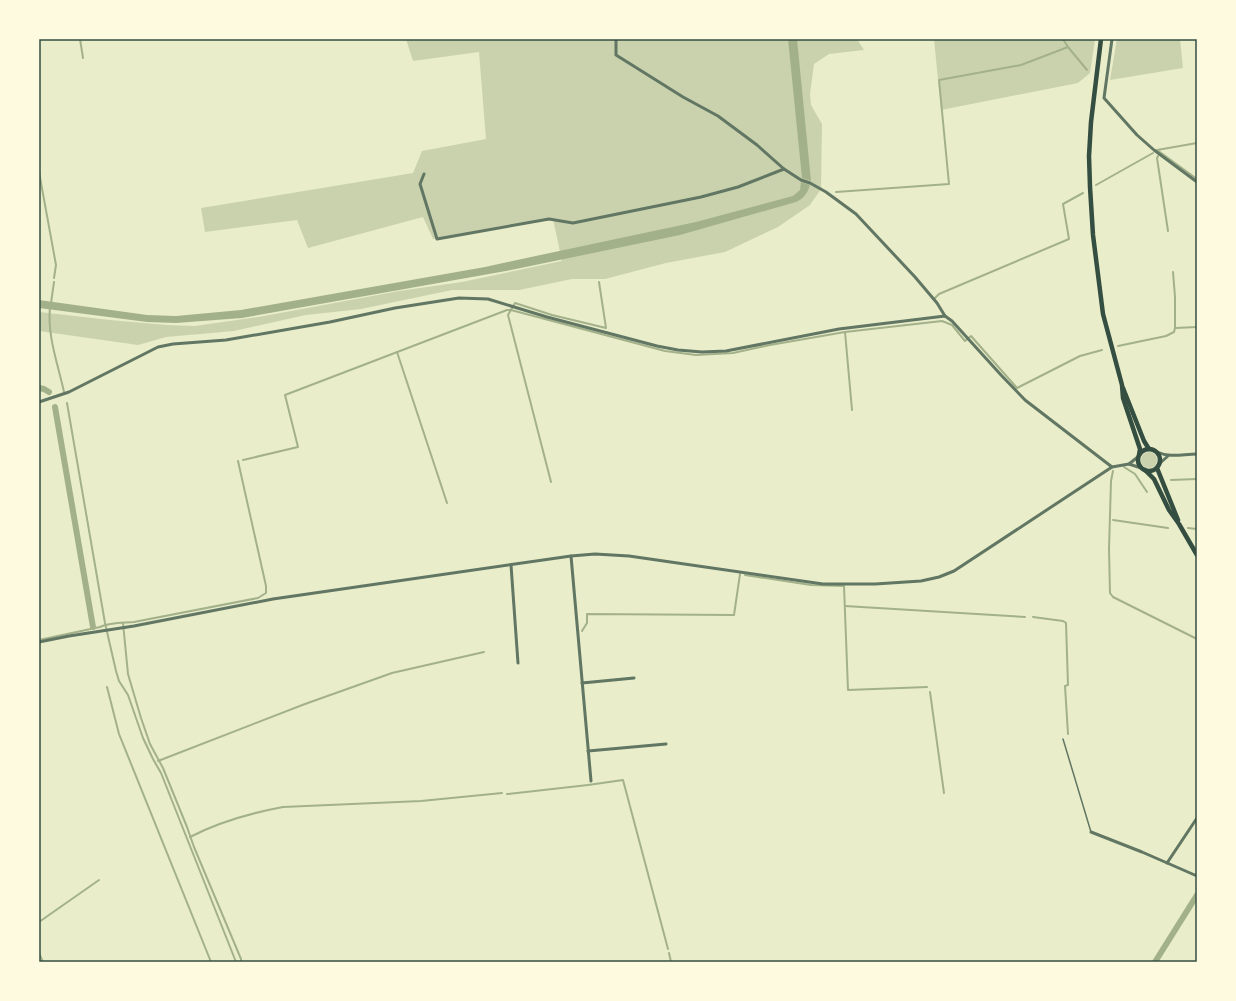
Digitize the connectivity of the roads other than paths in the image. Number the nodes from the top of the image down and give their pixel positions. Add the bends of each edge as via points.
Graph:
1 (616, 39) edge
2 (1101, 39) edge
3 (1112, 39) edge
4 (784, 169) junction
5 (424, 174) dead end
6 (1197, 182) edge
7 (944, 316) junction
8 (1122, 385) junction
9 (39, 402) edge
10 (1149, 449) junction
11 (1157, 452) junction
12 (1197, 454) edge
13 (1139, 455) junction
14 (1168, 456) junction
15 (1129, 464) junction
16 (1158, 466) junction
17 (1112, 467) junction
18 (1143, 469) junction
19 (1179, 524) junction
20 (1197, 555) edge
21 (571, 556) junction
22 (511, 565) junction
23 (39, 642) edge
24 (518, 662) dead end
25 (634, 678) dead end
26 (582, 683) junction
27 (1063, 739) dead end
28 (666, 744) dead end
29 (588, 751) junction
30 (591, 781) dead end
31 (1197, 818) edge
32 (1091, 832) joint
33 (1167, 863) junction
34 (1197, 876) edge

1 - 4 street via 616,55 718,116
2 - 8 main road via 1091,122 1090,205 1103,314
3 - 6 street via 1104,98 1137,135
4 - 5 street via 738,187 701,197 572,223 549,219 437,239 420,184
4 - 7 street via 826,192 856,214 915,277 937,303
7 - 9 street via 839,329 726,351 702,352 657,346 547,318 488,299 459,298 226,340 158,347 69,392
7 - 17 street via 952,321 1025,400
8 - 10 main road
8 - 13 main road via 1123,398 1140,449
10 - 11 main road
10 - 13 main road via 1143,450
11 - 14 street
11 - 16 main road via 1160,458
12 - 14 street
13 - 15 street
13 - 18 main road via 1138,462
14 - 16 street
15 - 17 street
15 - 18 street
16 - 18 main road via 1151,471
16 - 19 main road
17 - 21 street via 954,572 939,578 876,584 823,584 629,556
18 - 19 main road via 1154,479
19 - 20 main road
21 - 22 street
21 - 26 street
22 - 23 street via 273,599
22 - 24 street
25 - 26 street
26 - 29 street
27 - 32 lane
28 - 29 street
29 - 30 street
31 - 33 street
32 - 33 street
33 - 34 street

